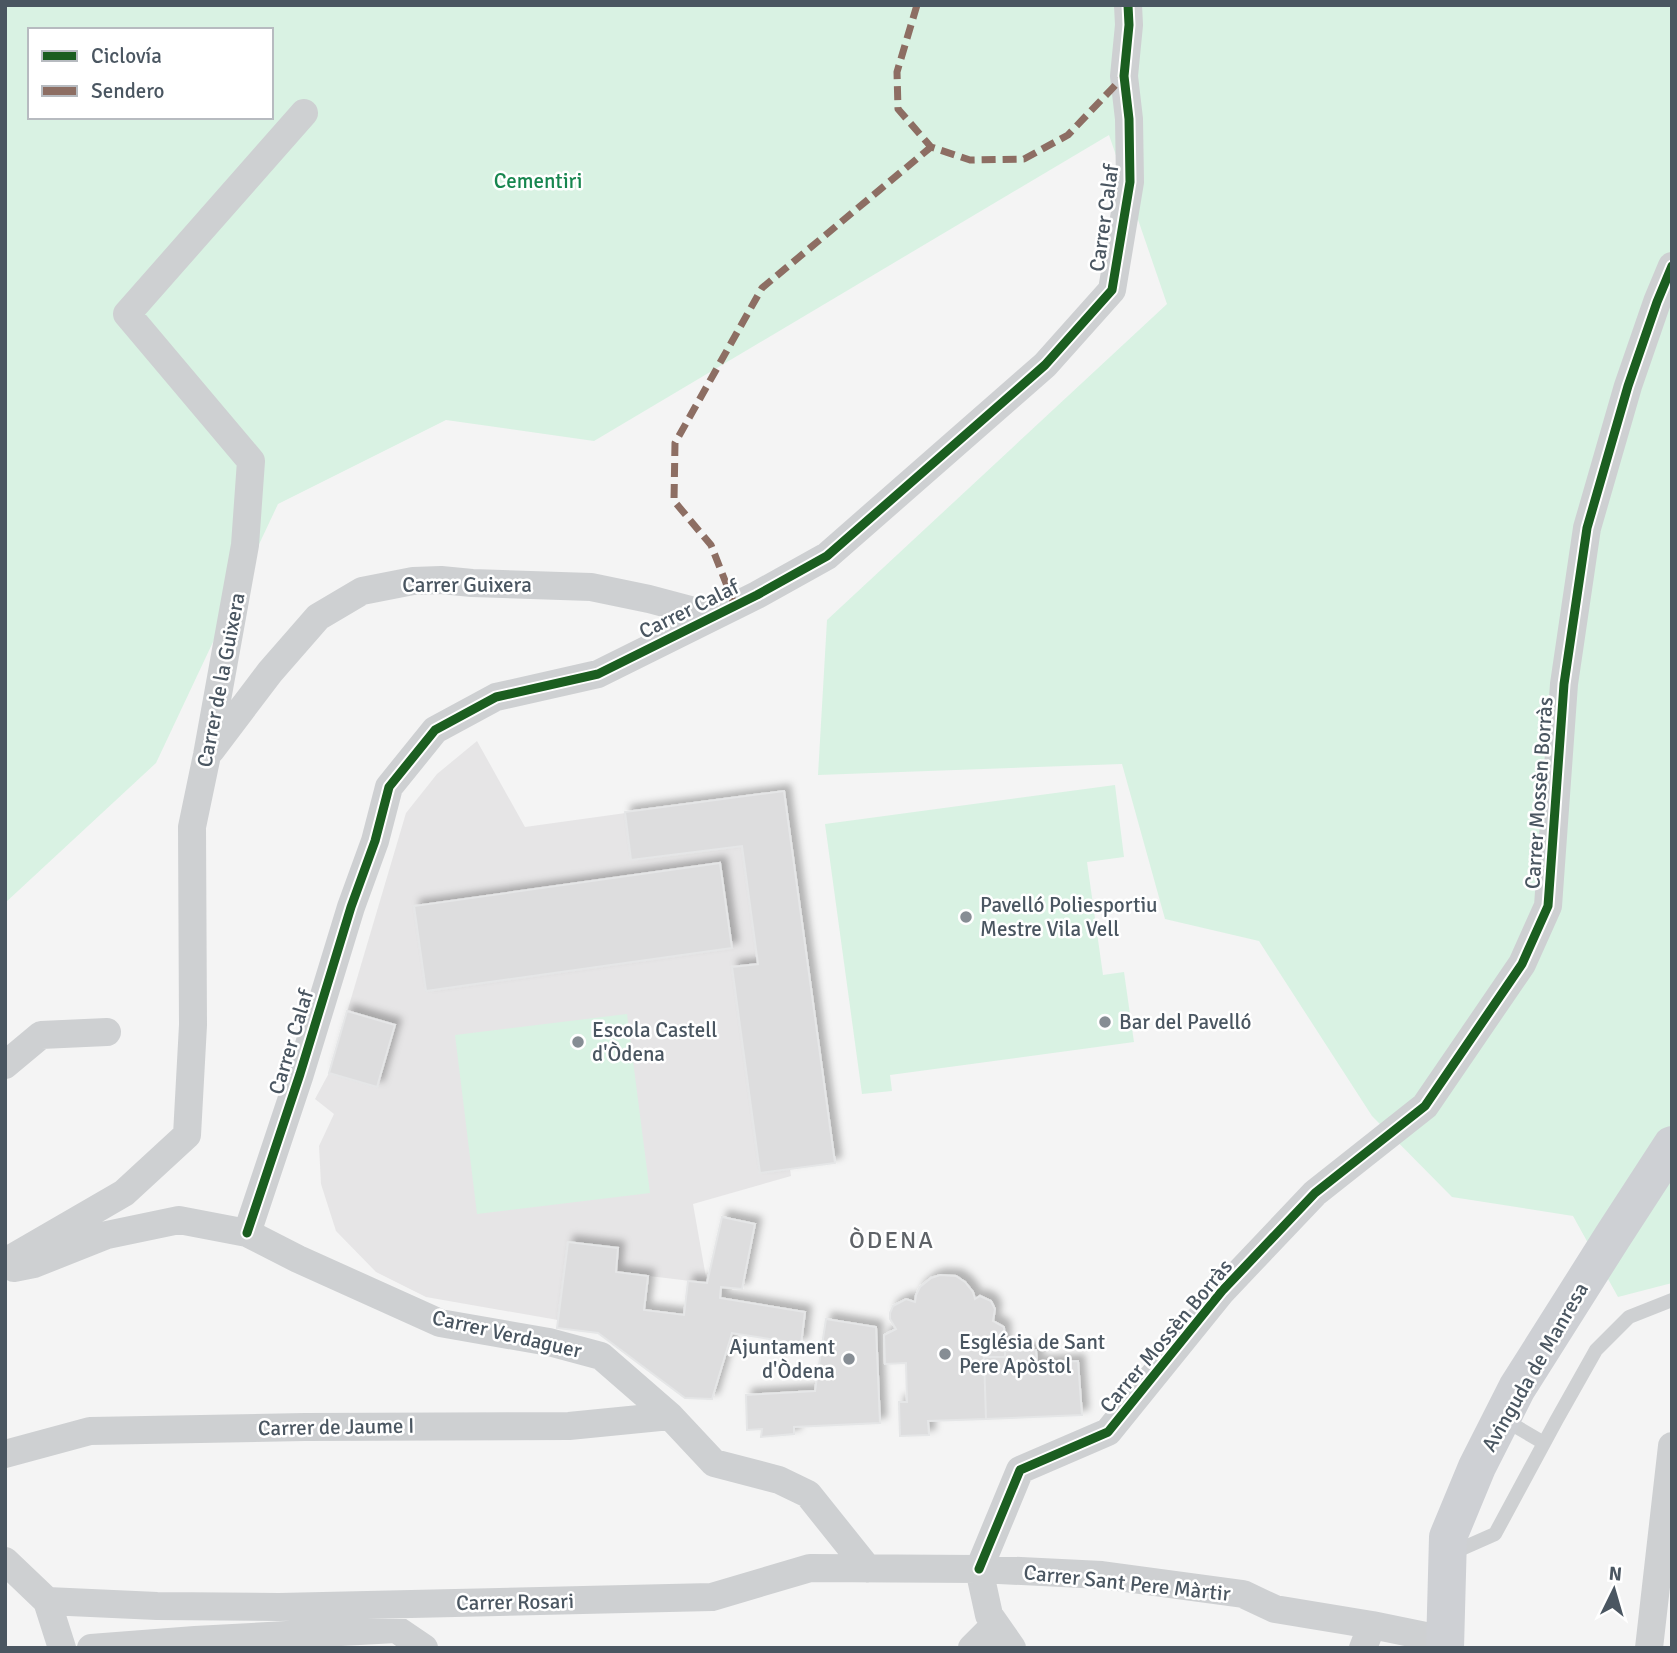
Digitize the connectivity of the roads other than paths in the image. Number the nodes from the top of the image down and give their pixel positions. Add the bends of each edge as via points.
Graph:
1 (1128, 5) edge
2 (304, 113) dead end
3 (1672, 265) edge
4 (713, 617) junction
5 (207, 755) junction
6 (107, 1032) dead end
7 (5, 1065) edge
8 (1672, 1145) edge
9 (247, 1233) junction
10 (5, 1262) edge
11 (5, 1270) edge
12 (1672, 1300) edge
13 (670, 1416) junction
14 (1502, 1418) junction
15 (1544, 1443) junction
16 (1672, 1446) edge
17 (5, 1454) edge
18 (1447, 1555) junction
19 (5, 1562) edge
20 (868, 1569) junction
21 (979, 1569) junction
22 (47, 1601) junction
23 (995, 1625) junction
24 (1368, 1636) edge
25 (1445, 1644) edge
26 (62, 1648) edge
27 (91, 1648) edge
28 (424, 1648) edge
29 (972, 1648) edge
30 (1012, 1648) edge
31 (1649, 1648) edge

1 - 4 street, Carrer Calaf via 1124,76 1130,181 1112,290 1045,365 827,556
2 - 5 street, Carrer de la Guixera via 127,314 251,461 246,545
3 - 21 street, Carrer Mossèn Borràs via 1628,386 1587,528 1564,684 1548,906 1522,964 1425,1106 1315,1193 1222,1291 1108,1432 1020,1470
4 - 5 street, Carrer Guixera via 591,587 422,580 362,591 318,617
4 - 9 street, Carrer Calaf via 598,674 496,697 435,730 389,787
5 - 10 street, Carrer de la Guixera via 192,827 193,1026 187,1135 124,1193
6 - 7 street via 41,1035
8 - 14 street, Avinguda de Manresa
9 - 11 street, Carrer Verdaguer via 179,1220 107,1235 34,1264
9 - 13 street, Carrer Verdaguer via 440,1323 600,1356
12 - 15 lane via 1629,1317 1596,1350
13 - 17 street, Carrer de Jaume I via 569,1426 90,1431
13 - 20 street, Carrer Verdaguer via 714,1463 779,1480 808,1494
14 - 15 lane
14 - 18 street, Avinguda de Manresa via 1448,1537
15 - 18 lane via 1495,1534
16 - 31 street
18 - 25 street, Avinguda de Manresa
19 - 22 street
20 - 21 street, Carrer Rosari
20 - 22 street, Carrer Rosari via 810,1569 712,1597 279,1607
21 - 23 street
21 - 24 street, Carrer Sant Pere Màrtir via 1102,1575 1243,1594 1275,1609
22 - 26 street
23 - 29 street
23 - 30 street
24 - 25 street, Carrer Sant Pere Màrtir
27 - 28 street via 396,1629

